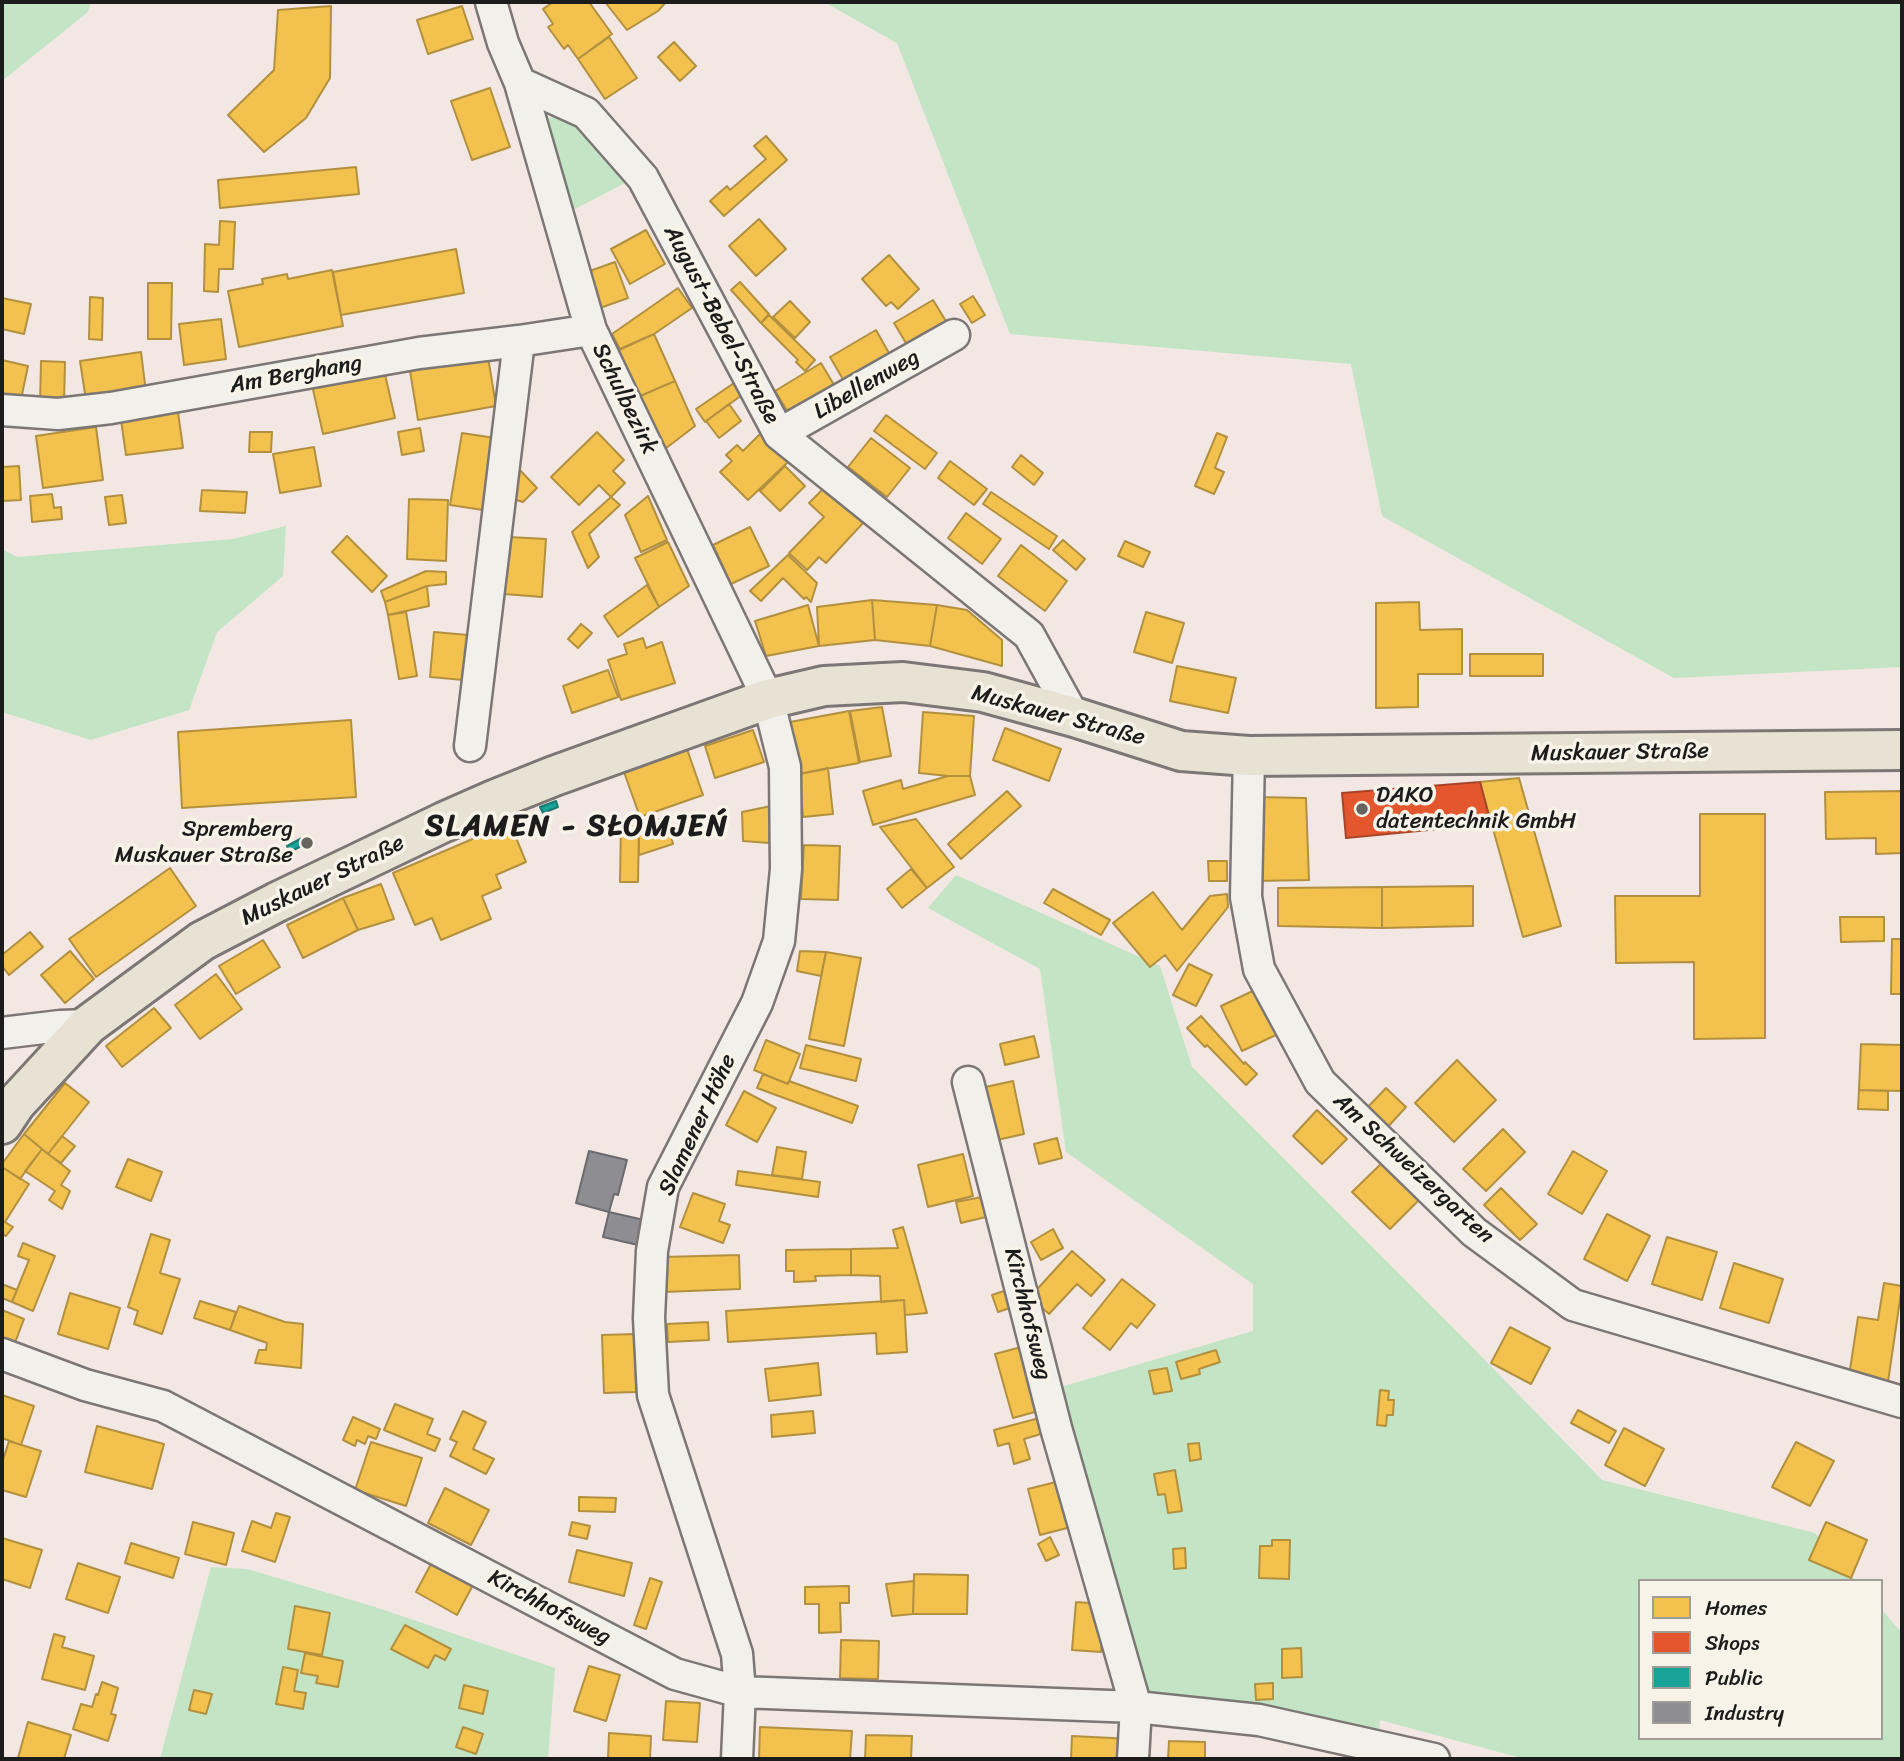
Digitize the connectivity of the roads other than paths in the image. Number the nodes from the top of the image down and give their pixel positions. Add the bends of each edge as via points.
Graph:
1 (491, 2) edge
2 (520, 83) junction
3 (591, 330) junction
4 (954, 335) dead end
5 (519, 341) junction
6 (2, 410) edge
7 (779, 434) junction
8 (768, 699) junction
9 (1074, 717) junction
10 (470, 746) dead end
11 (1902, 750) edge
12 (1249, 756) junction
13 (88, 1026) junction
14 (2, 1033) edge
15 (968, 1082) dead end
16 (2, 1124) edge
17 (2, 1354) edge
18 (1902, 1402) edge
19 (740, 1692) junction
20 (1136, 1707) junction
21 (737, 1759) edge
22 (1133, 1759) edge
23 (1434, 1759) edge

1 - 2 street
2 - 3 street, Schulbezirk
2 - 7 street, August-Bebel-Straße via 586,113 643,178
3 - 5 street, Am Berghang
3 - 8 street, Schulbezirk
4 - 7 street, Libellenweg
5 - 6 street, Am Berghang via 419,352 111,408 58,414
5 - 10 street
7 - 9 street, August-Bebel-Straße via 1029,635
8 - 9 main road, Muskauer Straße via 824,686 903,682 983,692
8 - 13 main road, Muskauer Straße via 554,776 444,822 277,902 202,941
8 - 19 street, Slamener Höhe via 785,767 786,869 779,941 757,1003 663,1187 652,1251 649,1318 653,1395 737,1654
9 - 12 main road, Muskauer Straße via 1181,751
11 - 12 main road, Muskauer Straße
12 - 18 street, Am Schweizergarten via 1246,897 1259,969 1320,1082 1474,1232 1573,1305
13 - 14 street
13 - 16 main road, Muskauer Straße
15 - 20 street, Kirchhofsweg via 1056,1429
17 - 19 street, Kirchhofsweg via 85,1385 163,1406 675,1674
19 - 20 street, Kirchhofsweg
19 - 21 street, Slamener Höhe
20 - 22 street, Kirchhofsweg
20 - 23 street, Kirchhofsweg via 1259,1720

